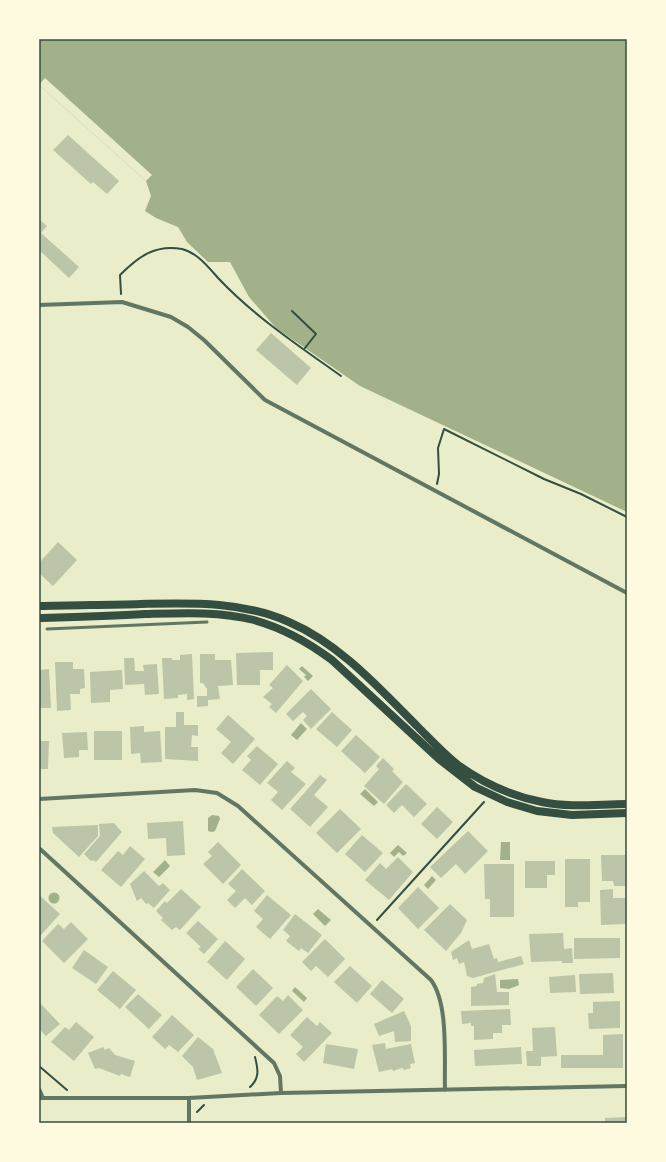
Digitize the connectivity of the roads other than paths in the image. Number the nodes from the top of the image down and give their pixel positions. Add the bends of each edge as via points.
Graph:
1 (39, 305) edge
2 (627, 593) edge
3 (39, 606) edge
4 (102, 616) junction
5 (39, 618) edge
6 (207, 622) dead end
7 (102, 627) junction
8 (47, 629) dead end
9 (39, 799) edge
10 (627, 804) edge
11 (627, 813) edge
12 (39, 848) edge
13 (627, 1086) edge
14 (39, 1089) edge
15 (444, 1090) junction
16 (281, 1093) junction
17 (41, 1098) edge
18 (189, 1098) junction
19 (189, 1123) edge

1 - 2 street via 122,302 157,311 188,327 204,340 265,400
3 - 10 main road via 186,603 235,606 264,613 305,629 337,651 396,704 447,756 483,781 542,803 576,806
4 - 5 main road
4 - 7 lane
4 - 11 main road via 178,613 238,617 254,620 297,636 332,660 439,759 475,787 507,802 537,811 572,815
6 - 7 lane
7 - 8 lane
9 - 15 street via 195,790 217,793 238,806 431,980 437,989 442,1008
12 - 16 street via 274,1063 280,1076
13 - 15 street
14 - 17 street
15 - 16 street
16 - 18 street
17 - 18 street
18 - 19 street

